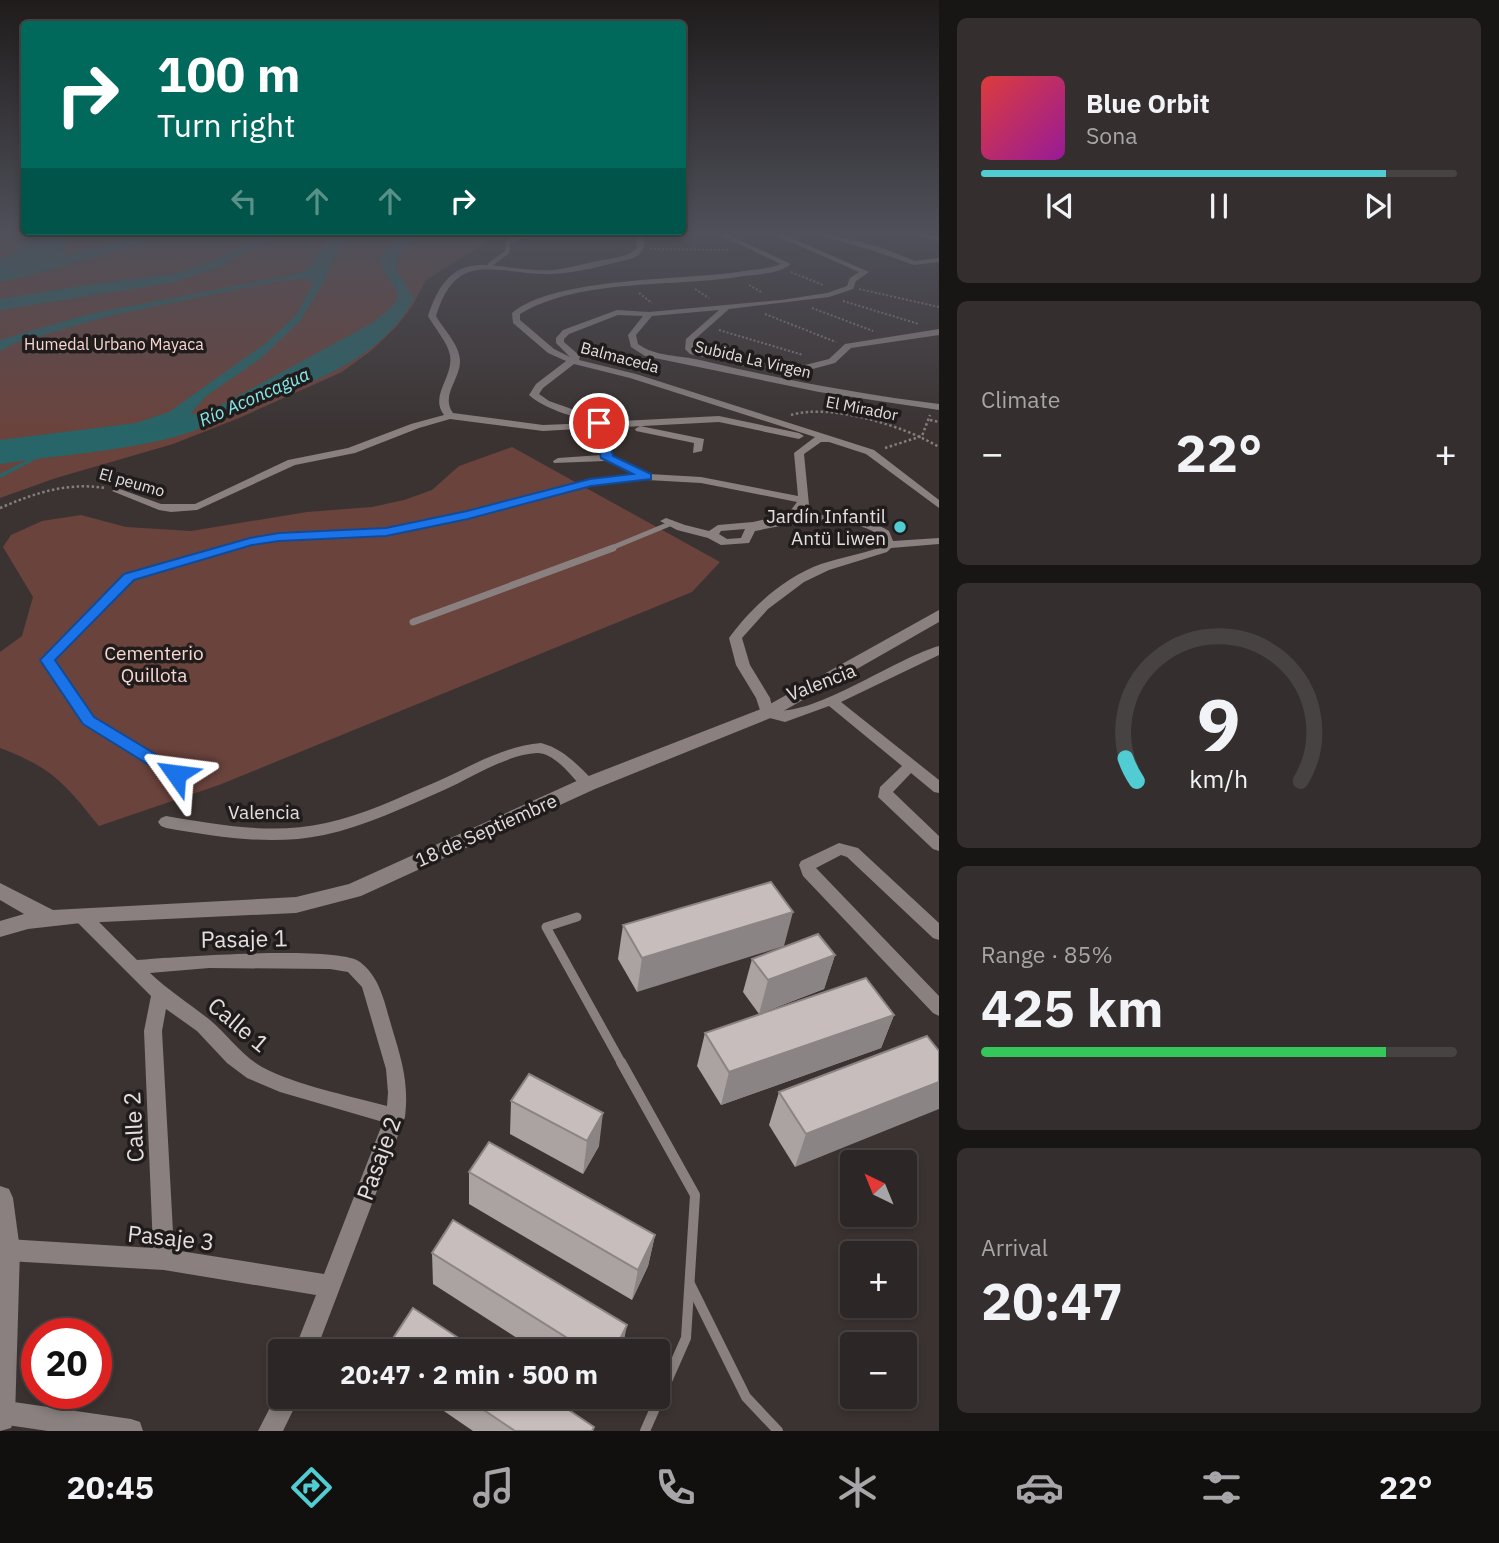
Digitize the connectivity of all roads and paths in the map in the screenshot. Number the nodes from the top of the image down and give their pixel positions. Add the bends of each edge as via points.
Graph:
1 (437, 299) edge
2 (546, 299) edge
3 (648, 299) edge
4 (710, 299) edge
5 (775, 299) edge
6 (806, 299) edge
7 (839, 299) edge
8 (897, 299) edge
9 (793, 301) junction
10 (781, 302) junction
11 (751, 306) junction
12 (939, 307) edge
13 (725, 309) junction
14 (661, 312) junction
15 (649, 314) junction
16 (704, 325) junction
17 (938, 330) edge
18 (891, 338) junction
19 (848, 346) junction
20 (572, 361) junction
21 (832, 361) junction
22 (586, 364) junction
23 (934, 406) edge
24 (450, 416) junction
25 (930, 420) junction
26 (778, 421) junction
27 (939, 422) edge
28 (600, 425) junction
29 (631, 425) junction
30 (922, 436) junction
31 (825, 439) junction
32 (939, 447) edge
33 (697, 452) dead end
34 (870, 452) junction
35 (607, 458) junction
36 (558, 461) dead end
37 (647, 477) junction
38 (117, 491) joint
39 (804, 500) junction
40 (939, 505) edge
41 (0, 508) edge
42 (804, 518) junction
43 (669, 522) joint
44 (712, 535) junction
45 (939, 541) edge
46 (888, 545) junction
47 (939, 615) edge
48 (413, 622) dead end
49 (939, 650) edge
50 (831, 701) junction
51 (766, 713) junction
52 (911, 765) junction
53 (176, 774) dead end
54 (588, 784) junction
55 (939, 788) edge
56 (166, 822) dead end
57 (939, 845) edge
58 (0, 891) edge
59 (81, 915) junction
60 (577, 917) dead end
61 (50, 918) junction
62 (0, 929) edge
63 (939, 933) edge
64 (353, 966) joint
65 (135, 967) junction
66 (160, 994) junction
67 (939, 1008) edge
68 (396, 1117) junction
69 (0, 1198) edge
70 (7, 1251) junction
71 (164, 1259) junction
72 (690, 1283) junction
73 (329, 1286) junction
74 (2, 1310) edge
75 (309, 1339) edge
76 (281, 1409) edge
77 (0, 1414) edge
78 (131, 1431) edge
79 (270, 1431) edge
80 (645, 1431) edge
81 (778, 1431) edge

1 - 24 street via 432,316 454,351 455,365 444,395
2 - 20 street, Balmaceda via 516,313 516,321 537,341
3 - 14 path
4 - 13 path
5 - 10 path
6 - 9 street, Subida La Virgen
7 - 17 path
8 - 12 path
9 - 10 street, Subida La Virgen
9 - 18 path
10 - 11 street, Subida La Virgen
11 - 13 street, Subida La Virgen
11 - 19 path via 790,326
13 - 14 street, Subida La Virgen
13 - 16 street
14 - 15 street, Subida La Virgen
15 - 22 street via 617,312 562,335 564,348
15 - 23 street, Subida La Virgen via 632,335 634,345 649,354 841,394
16 - 21 path
16 - 21 street via 689,345 701,355 804,368
17 - 18 street
18 - 19 street
19 - 21 street
20 - 22 street, Balmaceda
20 - 28 street via 534,395
22 - 26 street, Balmaceda
23 - 25 path
24 - 28 street via 543,428
24 - 38 street, El peumo via 351,451 281,466 197,507 159,507
25 - 27 path
25 - 30 path
26 - 30 path, El Mirador via 807,410 880,420
26 - 31 street, Balmaceda
28 - 29 street
28 - 35 street
29 - 31 street via 728,420
29 - 33 street via 700,441
30 - 32 path, El Mirador
30 - 34 path
31 - 34 street, Balmaceda
31 - 39 street via 799,453
34 - 40 street, Balmaceda
35 - 36 street
35 - 37 street
37 - 39 street via 701,480
37 - 53 lane via 590,482 386,532 250,541 129,577 47,660 89,720
38 - 41 path, El peumo via 54,486
39 - 42 street
39 - 44 street via 792,517 718,528
42 - 44 street via 751,529 740,544 725,543
42 - 46 street via 873,525 885,533
43 - 44 street
43 - 48 lane via 605,551
45 - 46 street, Valencia
46 - 51 street, Valencia via 799,581 735,638
47 - 51 street, 18 de Septiembre
49 - 50 street, Valencia
50 - 51 street, Valencia via 785,717
50 - 52 street
51 - 54 street, 18 de Septiembre
52 - 55 street
52 - 57 street via 885,790 886,797
54 - 56 street, Valencia via 554,754 538,748 324,830 222,832
54 - 59 street, 18 de Septiembre via 354,890 296,905
58 - 61 street
59 - 61 street, 18 de Septiembre
59 - 65 street, Calle 1
60 - 72 lane via 546,927 695,1195
61 - 62 street, 18 de Septiembre
63 - 67 street via 848,850 839,849 807,865
64 - 65 street, Pasaje 1 via 209,961
64 - 68 street, Pasaje 2 via 370,984 395,1069
65 - 66 street, Calle 1
66 - 68 street, Calle 1 via 254,1072 280,1084
66 - 71 street, Calle 2 via 153,1031
68 - 73 street, Pasaje 2
69 - 70 street
70 - 71 street, Pasaje 3
70 - 74 street
71 - 73 street, Pasaje 3
72 - 80 lane via 686,1338
72 - 81 lane via 746,1396
73 - 75 street, Pasaje 2
74 - 77 street
76 - 79 street
77 - 78 street

